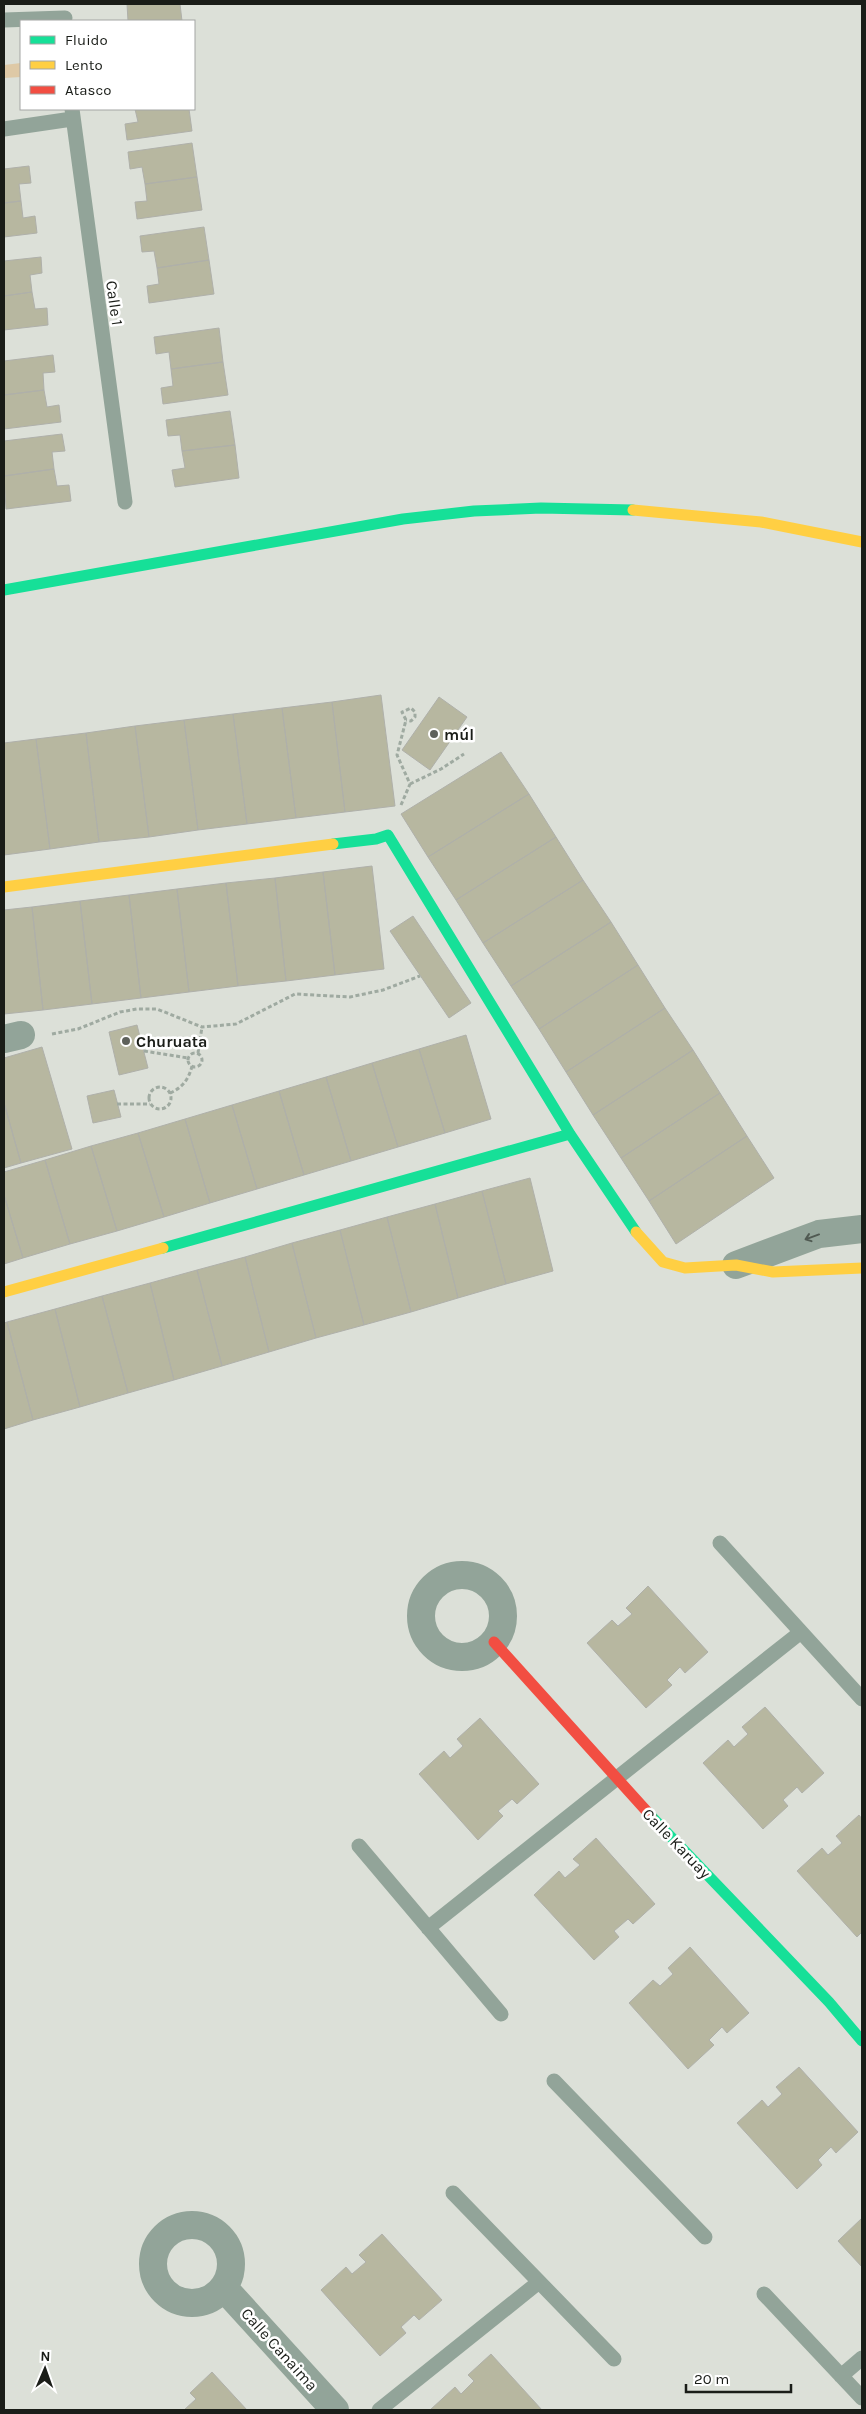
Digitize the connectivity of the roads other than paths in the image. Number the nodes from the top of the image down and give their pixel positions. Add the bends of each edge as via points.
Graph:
1 (65, 14) edge
2 (4, 20) edge
3 (72, 114) edge
4 (4, 129) edge
5 (125, 502) dead end
6 (862, 542) edge
7 (4, 590) edge
8 (4, 887) edge
9 (570, 1134) junction
10 (862, 1229) edge
11 (736, 1265) junction
12 (862, 1268) edge
13 (4, 1292) edge
14 (720, 1542) dead end
15 (801, 1632) junction
16 (494, 1642) dead end
17 (862, 1699) edge
18 (616, 1779) junction
19 (360, 1846) dead end
20 (428, 1928) junction
21 (501, 2014) dead end
22 (862, 2041) edge
23 (554, 2081) dead end
24 (453, 2193) dead end
25 (705, 2237) dead end
26 (539, 2282) junction
27 (224, 2288) dead end
28 (764, 2294) dead end
29 (862, 2358) edge
30 (614, 2359) dead end
31 (841, 2376) junction
32 (862, 2398) edge
33 (336, 2410) edge
34 (379, 2410) edge

1 - 2 lane
3 - 4 lane
3 - 5 lane, Calle 1
6 - 7 street via 761,522 640,510 542,508 474,511 403,519
8 - 9 street via 388,835
9 - 11 street via 642,1242 662,1262 685,1268
9 - 13 street
10 -> 11 street via 820,1234
11 - 12 street via 773,1272
14 - 15 lane
15 - 17 lane
15 - 18 lane
16 - 18 street, Calle Karuay
18 - 20 lane
18 - 22 street, Calle Karuay via 829,2002
19 - 20 lane
20 - 21 lane
23 - 25 lane
24 - 26 lane
26 - 30 lane
26 - 34 lane
27 - 33 street, Calle Canaima
28 - 31 lane
29 - 31 lane
31 - 32 lane

